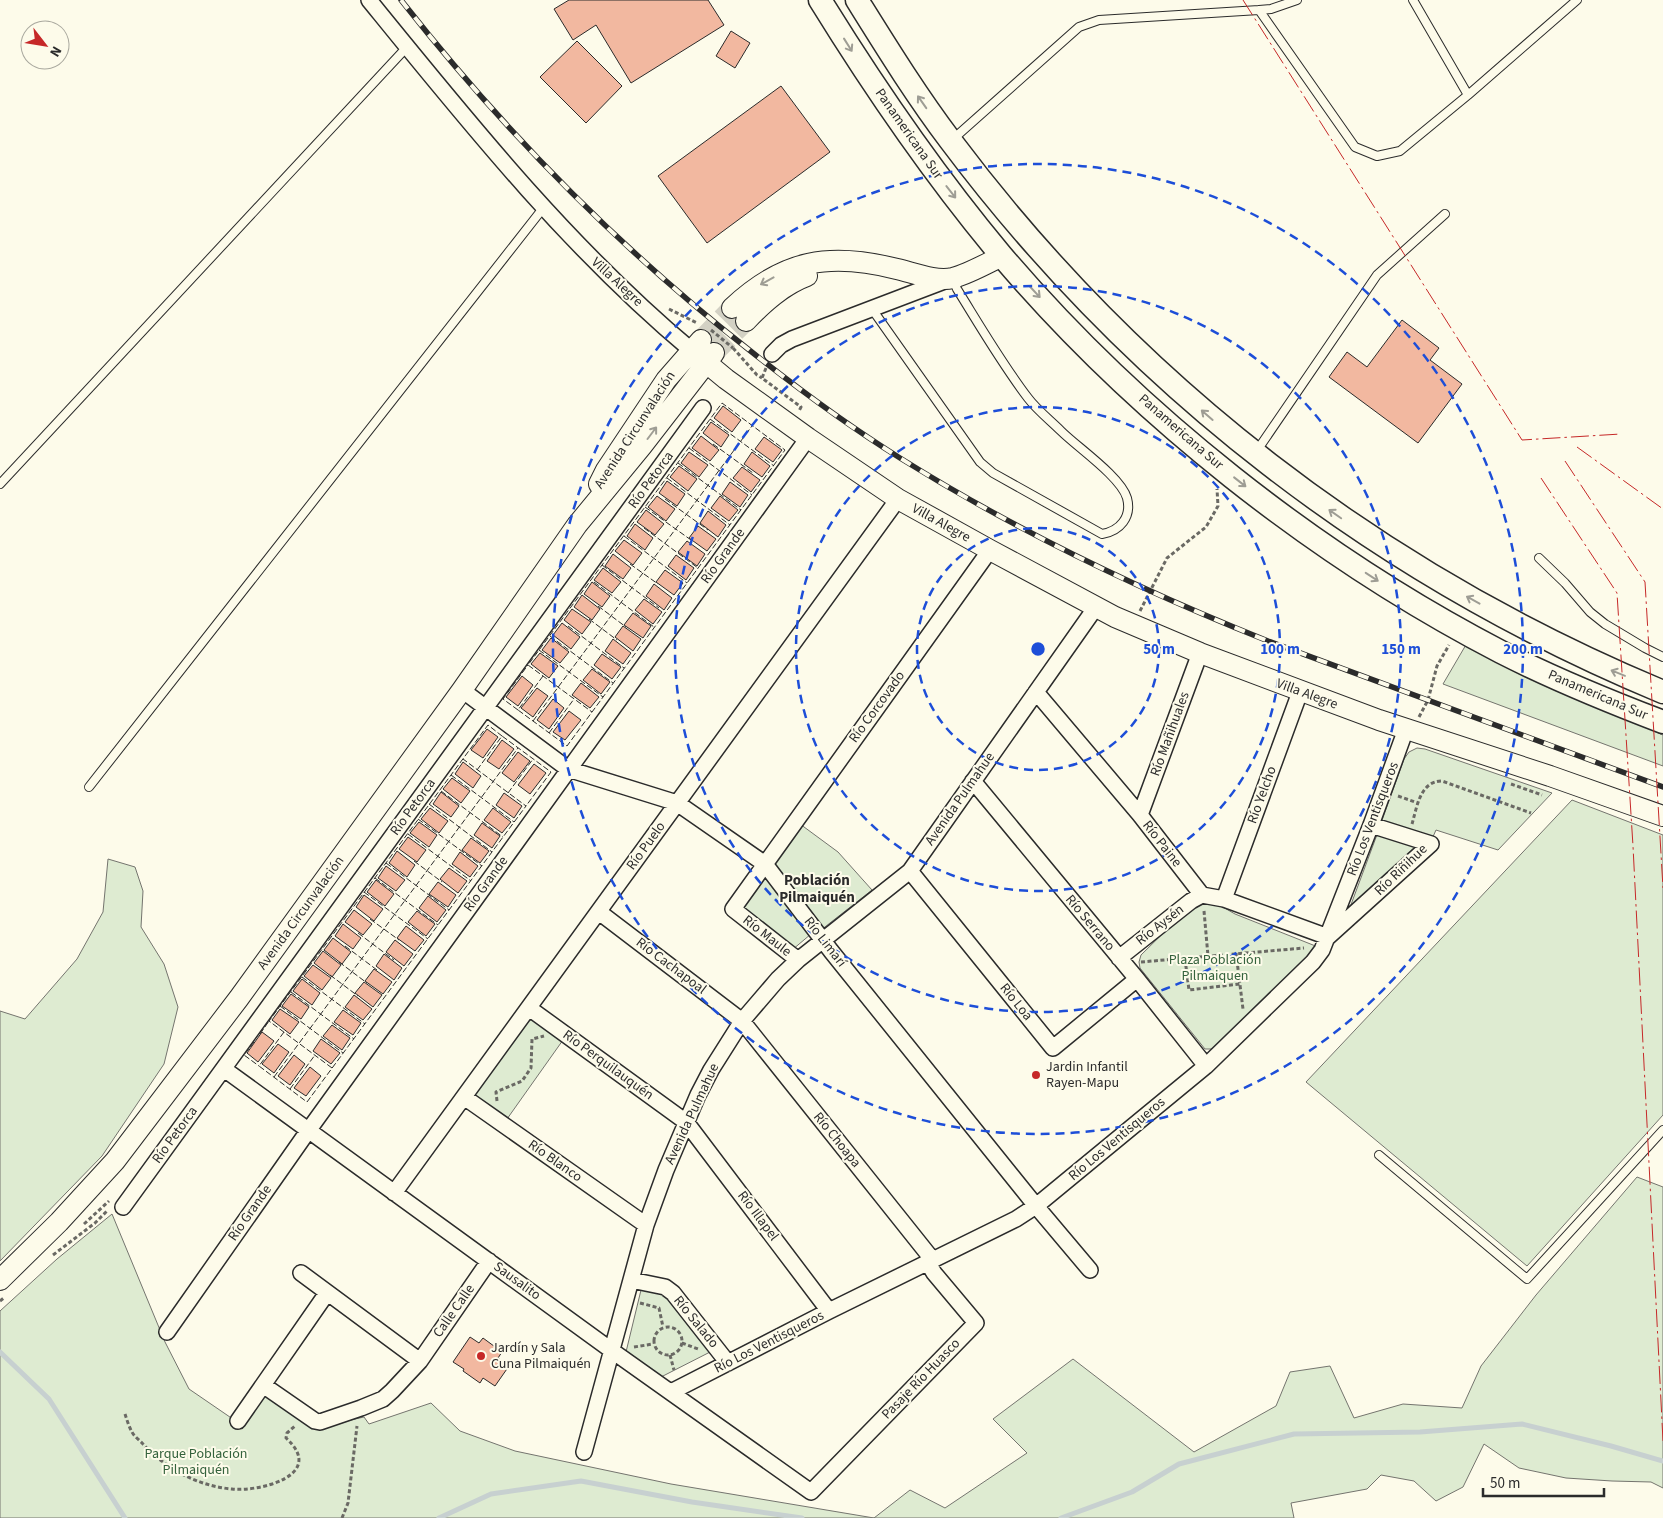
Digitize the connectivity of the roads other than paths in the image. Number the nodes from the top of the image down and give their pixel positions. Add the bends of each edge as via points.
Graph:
1 (369, 0) edge
2 (857, 0) edge
3 (1297, 0) edge
4 (1413, 0) edge
5 (1577, 0) edge
6 (823, 1) edge
7 (1259, 10) junction
8 (407, 47) junction
9 (1468, 95) junction
10 (950, 141) junction
11 (544, 207) junction
12 (1445, 214) dead end
13 (1002, 256) junction
14 (953, 278) junction
15 (872, 309) junction
16 (739, 314) tunnel mouth
17 (709, 347) junction
18 (772, 354) road end
19 (703, 408) dead end
20 (808, 438) junction
21 (1254, 454) junction
22 (0, 484) edge
23 (898, 499) junction
24 (990, 550) junction
25 (1539, 558) dead end
26 (1096, 607) junction
27 (1200, 653) junction
28 (1663, 657) edge
29 (462, 690) junction
30 (1036, 692) junction
31 (1300, 692) junction
32 (1663, 692) edge
33 (486, 707) junction
34 (1663, 722) edge
35 (1409, 730) junction
36 (568, 770) junction
37 (973, 781) junction
38 (89, 786) dead end
39 (677, 803) junction
40 (1140, 815) junction
41 (1663, 816) edge
42 (1371, 825) junction
43 (765, 864) junction
44 (910, 871) junction
45 (1224, 898) junction
46 (1203, 901) junction
47 (598, 912) junction
48 (1328, 937) junction
49 (822, 940) junction
50 (1119, 958) junction
51 (798, 960) junction
52 (1137, 979) junction
53 (529, 1008) junction
54 (742, 1021) junction
55 (1206, 1066) junction
56 (224, 1068) junction
57 (464, 1097) junction
58 (686, 1122) junction
59 (1663, 1130) edge
60 (308, 1131) junction
61 (1379, 1155) dead end
62 (394, 1193) junction
63 (1036, 1206) junction
64 (123, 1207) dead end
65 (646, 1225) junction
66 (930, 1260) junction
67 (489, 1261) junction
68 (1090, 1270) dead end
69 (301, 1274) dead end
70 (0, 1280) edge
71 (638, 1282) junction
72 (328, 1293) junction
73 (829, 1310) junction
74 (167, 1332) dead end
75 (612, 1350) junction
76 (420, 1361) junction
77 (728, 1363) junction
78 (263, 1385) junction
79 (671, 1392) junction
80 (238, 1421) dead end
81 (584, 1452) dead end
82 (811, 1492) joint

1 - 8 street, Villa Alegre
10 -> 2 main road, Panamericana Sur
3 - 7 lane
4 - 9 lane
5 - 9 lane
6 -> 13 main road, Panamericana Sur via 863,68 920,151
7 - 9 lane via 1355,147 1377,156 1400,152
7 - 10 lane via 1099,20 1079,27
8 - 11 street, Villa Alegre
8 - 22 lane
21 -> 10 main road, Panamericana Sur via 1124,339 1032,241
11 - 17 street, Villa Alegre via 596,264
11 - 38 lane
12 - 21 lane via 1377,275
13 - 14 main road
13 -> 34 main road, Panamericana Sur via 1087,347 1154,410 1292,522 1460,630 1548,675
14 - 15 street
14 - 15 lane via 957,290 1029,400 1122,488 1128,510 1120,527 1102,534 992,473 980,462
14 - 16 main road via 928,278 864,262 832,267 801,278
15 - 18 street via 792,339
17 - 20 main road, Villa Alegre via 726,379
17 - 29 main road, Avenida Circunvalación via 642,446 577,525
19 - 33 street, Río Petorca
20 - 23 main road, Villa Alegre
20 - 36 street, Río Grande
32 -> 21 main road, Panamericana Sur via 1555,644 1453,589 1362,532
23 - 24 main road, Villa Alegre
23 - 39 street, Río Puelo
24 - 26 main road, Villa Alegre
24 - 43 street, Río Corcovado
25 - 28 lane via 1605,624
26 - 27 main road, Villa Alegre
26 - 30 street, Avenida Pulmahue
27 - 31 main road, Villa Alegre
27 - 40 street, Río Mañihuales
29 - 33 street, Río Limarí
29 - 70 main road, Avenida Circunvalación via 239,998 115,1162
30 - 37 street, Avenida Pulmahue
30 - 40 street, Río Paine
31 - 35 main road, Villa Alegre
31 - 45 street, Río Yelcho
33 - 36 street, Río Limarí
33 - 56 street, Río Petorca
35 - 41 main road, Villa Alegre
35 - 42 street, Río Los Ventisqueros
36 - 39 street, Río Limarí
36 - 60 street, Río Grande
37 - 44 street, Avenida Pulmahue
37 - 50 street, Río Serrano
39 - 43 street, Río Limarí
39 - 47 street, Río Puelo
40 - 46 street, Río Paine
42 - 48 street, Río Los Ventisqueros
42 - 48 street, Río Riñihue via 1431,844
43 - 49 street, Río Limarí
43 - 51 street, Río Maule via 733,909
44 - 49 street, Avenida Pulmahue
44 - 52 street, Río Loa via 1053,1048
45 - 46 street
45 - 48 street
46 - 50 street, Río Aysén via 1191,901
47 - 53 street, Río Puelo
47 - 54 street, Río Cachapoal
48 - 55 street, Río Los Ventisqueros via 1313,962
49 - 51 street, Avenida Pulmahue
49 - 63 street, Río Limarí
50 - 52 street, Río Serrano
51 - 54 street, Avenida Pulmahue
52 - 55 street, Río Serrano
53 - 57 street, Río Puelo
53 - 58 street, Río Perquilauquén
54 - 58 street, Avenida Pulmahue via 711,1070
54 - 66 street, Río Choapa
55 - 63 street, Río Los Ventisqueros
56 - 60 street, Sausalito
56 - 64 street, Río Petorca
57 - 62 street, Río Puelo
57 - 65 street, Río Blanco
58 - 65 street, Avenida Pulmahue
58 - 73 street, Río Illapel
59 - 61 lane via 1527,1279
60 - 62 street, Sausalito
60 - 74 street, Río Grande
62 - 67 street, Sausalito
63 - 66 street, Río Los Ventisqueros via 1016,1219
63 - 68 street, Río Limarí
65 - 71 street, Avenida Pulmahue
66 - 73 street, Río Los Ventisqueros
66 - 82 street, Pasaje Río Huasco via 934,1273 976,1323
67 - 75 street, Sausalito
67 - 76 street, Calle Calle
69 - 72 street
71 - 75 street, Avenida Pulmahue
71 - 77 street, Río Salado via 665,1287 673,1293
72 - 76 street
72 - 78 street
73 - 77 street, Río Los Ventisqueros
75 - 79 street, Sausalito via 626,1354
75 - 81 street, Avenida Pulmahue
76 - 78 street, Calle Calle via 383,1399 320,1422
77 - 79 street, Río Los Ventisqueros
78 - 80 street
79 - 82 street, Sausalito

